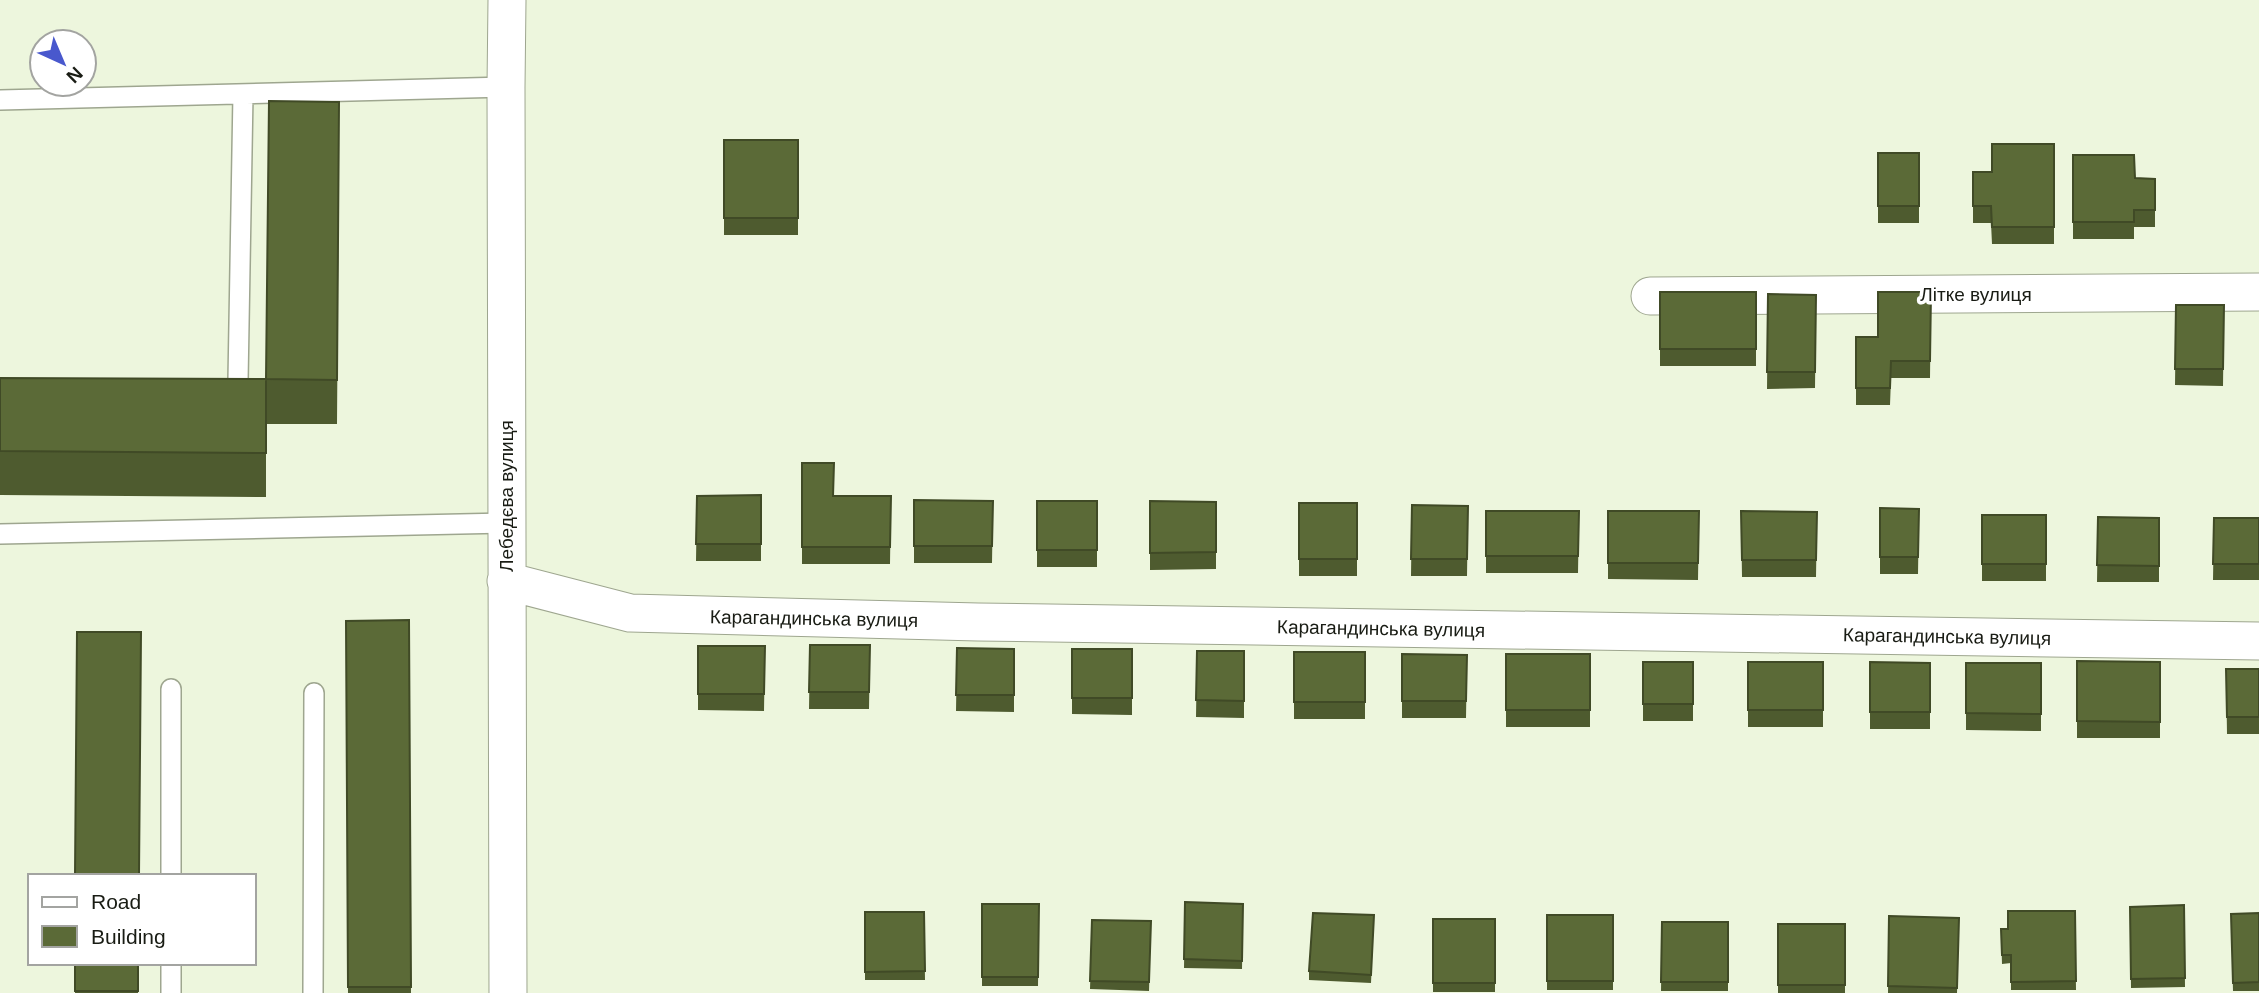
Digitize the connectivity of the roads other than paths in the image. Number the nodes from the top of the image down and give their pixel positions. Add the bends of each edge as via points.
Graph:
1 (507, 0) edge
2 (506, 88) junction
3 (243, 94) junction
4 (0, 100) edge
5 (2259, 292) edge
6 (1650, 296) dead end
7 (238, 381) edge
8 (506, 523) junction
9 (0, 534) edge
10 (506, 581) junction
11 (2259, 641) edge
12 (171, 689) dead end
13 (314, 693) dead end
14 (171, 874) edge
15 (171, 965) edge
16 (171, 993) edge
17 (313, 993) edge
18 (508, 993) edge

1 - 2 street, Лебедєва вулиця
2 - 3 lane
2 - 8 street, Лебедєва вулиця
3 - 4 lane
3 - 7 lane
5 - 6 street, Літке вулиця
8 - 9 lane
8 - 10 street, Лебедєва вулиця
10 - 11 street, Карагандинська вулиця via 643,614
10 - 18 street, Лебедєва вулиця
12 - 14 lane
13 - 17 lane
15 - 16 lane

